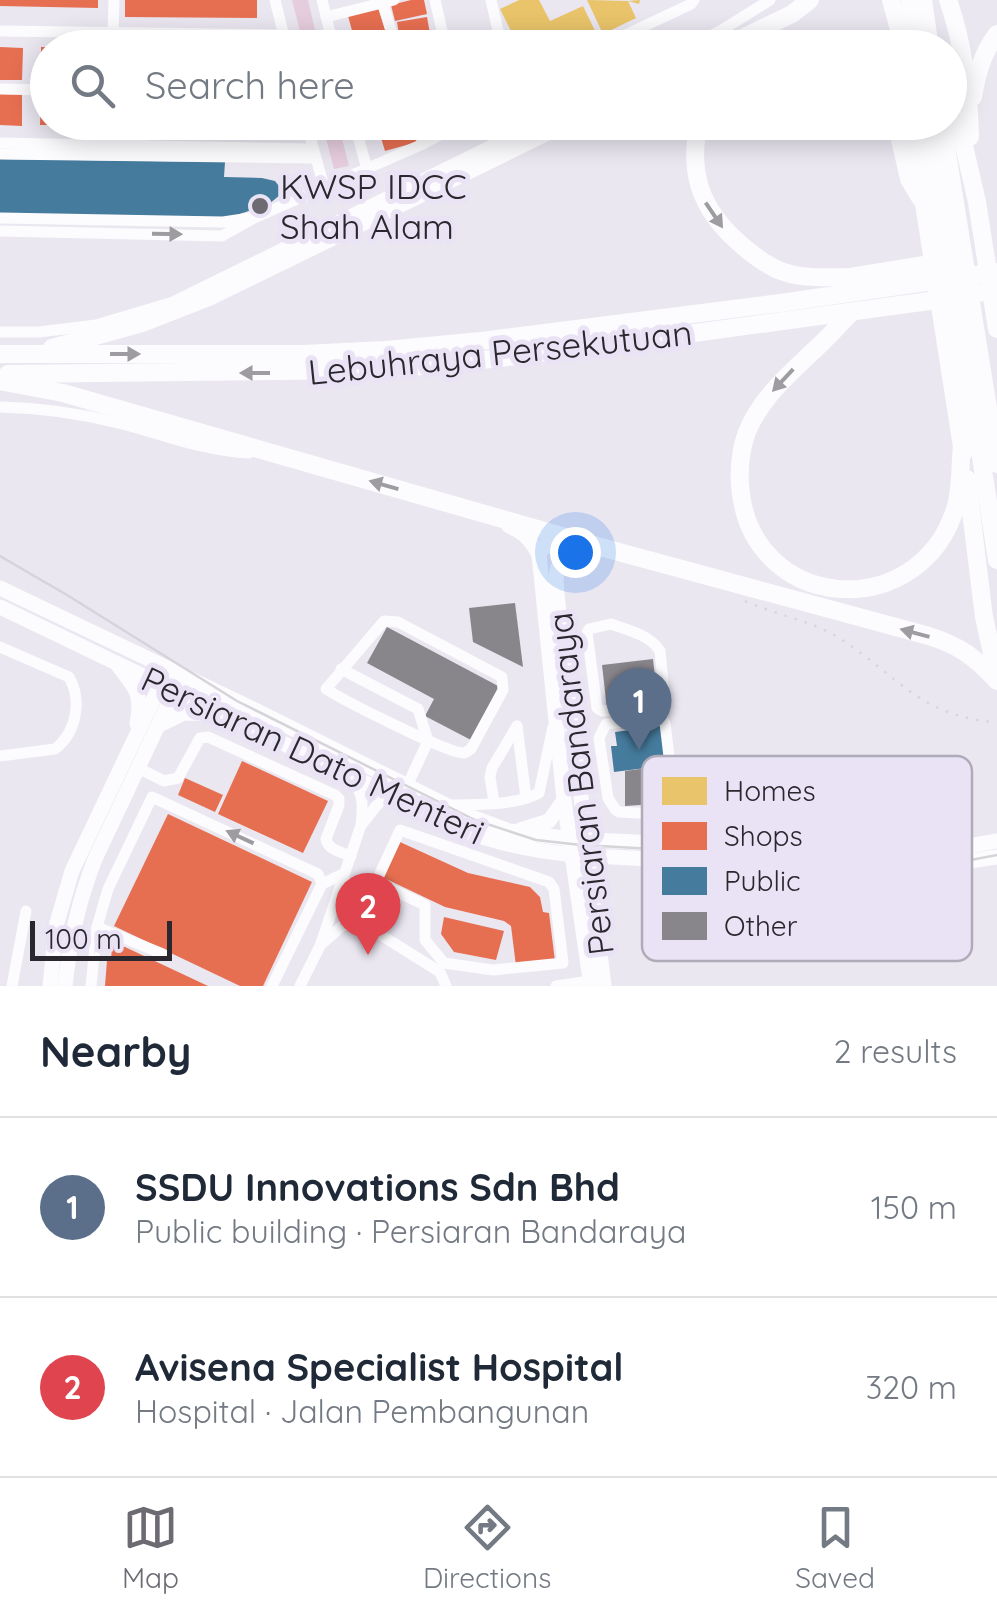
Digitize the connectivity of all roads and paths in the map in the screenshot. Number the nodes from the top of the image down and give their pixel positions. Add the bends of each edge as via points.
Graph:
1 (114, 0) edge
2 (275, 0) edge
3 (322, 0) edge
4 (435, 0) edge
5 (491, 0) edge
6 (694, 0) edge
7 (770, 0) edge
8 (810, 0) edge
9 (891, 0) edge
10 (909, 0) edge
11 (923, 0) edge
12 (948, 0) edge
13 (386, 1) edge
14 (326, 17) junction
15 (0, 30) edge
16 (113, 30) edge
17 (282, 30) edge
18 (329, 30) edge
19 (392, 30) edge
20 (442, 30) edge
21 (498, 30) edge
22 (636, 30) edge
23 (722, 30) edge
24 (759, 30) edge
25 (902, 30) edge
26 (908, 30) edge
27 (927, 30) edge
28 (956, 30) edge
29 (30, 31) edge
30 (997, 34) edge
31 (0, 89) edge
32 (30, 90) edge
33 (967, 95) edge
34 (970, 117) junction
35 (142, 140) edge
36 (311, 140) edge
37 (359, 140) edge
38 (422, 140) edge
39 (431, 140) edge
40 (502, 140) edge
41 (530, 140) edge
42 (697, 140) edge
43 (900, 140) edge
44 (918, 140) edge
45 (933, 140) edge
46 (944, 140) edge
47 (963, 140) edge
48 (0, 143) edge
49 (423, 144) junction
50 (142, 146) junction
51 (314, 153) junction
52 (0, 154) edge
53 (367, 169) junction
54 (970, 171) junction
55 (324, 188) junction
56 (924, 204) junction
57 (3, 224) edge
58 (952, 228) junction
59 (997, 253) edge
60 (997, 272) edge
61 (854, 276) junction
62 (997, 290) edge
63 (780, 303) junction
64 (852, 312) junction
65 (997, 328) edge
66 (0, 332) edge
67 (0, 354) edge
68 (28, 354) junction
69 (966, 370) junction
70 (0, 377) edge
71 (0, 407) edge
72 (962, 445) junction
73 (278, 454) junction
74 (997, 464) edge
75 (478, 512) junction
76 (593, 545) junction
77 (539, 555) junction
78 (560, 560) junction
79 (997, 560) edge
80 (0, 588) edge
81 (740, 598) dead end
82 (0, 607) edge
83 (0, 647) edge
84 (115, 662) junction
85 (592, 667) junction
86 (341, 670) junction
87 (565, 670) junction
88 (175, 672) junction
89 (997, 678) edge
90 (168, 688) junction
91 (594, 688) junction
92 (568, 691) junction
93 (556, 716) junction
94 (230, 718) junction
95 (992, 722) dead end
96 (158, 725) junction
97 (428, 741) junction
98 (132, 747) junction
99 (0, 756) edge
100 (669, 756) edge
101 (138, 768) junction
102 (346, 772) junction
103 (408, 786) junction
104 (392, 794) junction
105 (526, 798) junction
106 (572, 799) junction
107 (494, 802) junction
108 (447, 806) junction
109 (642, 813) edge
110 (361, 825) junction
111 (516, 832) junction
112 (613, 841) junction
113 (997, 841) edge
114 (642, 842) edge
115 (972, 846) edge
116 (580, 848) junction
117 (548, 852) junction
118 (350, 856) junction
119 (997, 857) edge
120 (95, 859) junction
121 (642, 859) edge
122 (642, 861) edge
123 (972, 861) edge
124 (343, 874) junction
125 (376, 882) junction
126 (322, 884) junction
127 (585, 885) junction
128 (108, 889) junction
129 (350, 910) junction
130 (26, 911) dead end
131 (360, 922) junction
132 (97, 928) junction
133 (320, 946) junction
134 (164, 954) dead end
135 (595, 984) edge
136 (12, 986) edge
137 (50, 986) edge
138 (65, 986) edge
139 (91, 986) edge
140 (272, 986) edge
141 (300, 986) edge
142 (446, 986) edge
143 (564, 986) edge

1 - 16 street
2 - 17 street
3 - 14 street
4 - 20 street
5 - 21 street
6 - 22 street
7 - 23 street
8 - 24 highway
9 - 25 highway
10 - 26 highway
11 - 27 highway
12 - 28 highway
13 - 14 street
13 - 19 street
14 - 18 street
15 - 29 street
30 - 34 highway via 977,72
31 - 32 street
33 - 34 highway
34 - 54 highway
35 - 50 street
36 - 51 street
37 - 53 street
38 - 49 street
39 - 49 street
40 - 66 street via 174,302 96,325
41 - 68 highway via 211,296
42 -> 61 highway via 701,193 717,223 752,254 797,275
43 - 56 highway via 909,179
44 - 56 highway
45 - 58 highway
46 - 58 highway
47 - 54 highway
48 - 50 street
49 - 53 street
50 - 51 street
51 - 52 street
51 - 55 street
53 - 55 street
54 - 65 highway
57 -> 55 street via 222,236
56 - 69 highway
58 - 69 highway
59 - 61 highway
60 - 63 highway, Lebuhraya Persekutuan
61 - 63 highway via 816,282
62 - 64 highway, Lebuhraya Persekutuan
68 -> 63 highway, Lebuhraya Persekutuan via 385,350
64 -> 70 highway, Lebuhraya Persekutuan via 458,364
64 -> 72 highway via 788,373 747,433 741,498 748,526 769,557 821,588 873,587 904,573 946,528
67 - 68 highway, Lebuhraya Persekutuan
69 - 72 highway
69 - 74 highway
69 - 79 highway
70 - 73 highway
71 - 73 street via 74,413 225,452
72 - 89 highway
75 -> 73 highway
75 - 76 highway
75 - 77 main road via 522,532
76 - 78 main road
89 -> 76 highway via 950,642
77 - 78 main road via 552,544
77 - 93 main road, Persiaran Bandaraya
78 - 87 main road, Persiaran Bandaraya
80 - 88 main road, Persiaran Dato Menteri
81 - 95 path via 838,638 927,703
82 - 84 main road, Persiaran Dato Menteri
83 - 99 street via 69,677 76,710 70,733 56,749
84 - 90 main road, Persiaran Dato Menteri
84 - 98 main road via 140,704
85 - 87 street
85 - 91 street
85 - 91 street via 589,629 611,624 637,632 660,651 665,704 602,711
86 - 97 street via 418,708
86 - 97 street via 328,691
86 - 97 street via 389,620 502,677 503,690 471,749
87 - 92 main road, Persiaran Bandaraya
88 - 90 main road
88 - 103 main road, Persiaran Dato Menteri
90 - 94 main road, Persiaran Dato Menteri
90 - 96 main road
90 - 98 main road
91 - 92 street
92 - 106 main road, Persiaran Bandaraya
93 - 105 street via 542,784
93 - 106 main road, Persiaran Bandaraya
94 - 96 main road via 184,713
94 - 102 main road, Persiaran Dato Menteri
96 - 101 main road
97 - 103 street
98 - 137 main road via 72,871 56,926
100 - 109 street via 660,718 606,724 599,738 614,809
101 - 118 street via 172,781 200,738 208,737 339,798 326,839
101 - 120 main road
102 - 104 main road, Persiaran Dato Menteri
102 - 110 street via 360,790
103 - 108 main road, Persiaran Dato Menteri
104 - 110 street
104 - 117 main road, Persiaran Dato Menteri via 480,837
105 - 107 street
105 - 107 street via 517,726 492,768
106 - 111 main road via 549,821
106 - 112 main road
106 - 116 main road, Persiaran Bandaraya
107 - 108 street
108 - 111 main road, Persiaran Dato Menteri
110 - 118 street
111 - 116 main road, Persiaran Dato Menteri
112 - 114 main road, Persiaran Dato Menteri
112 - 116 main road, Persiaran Dato Menteri
113 - 115 main road, Persiaran Dato Menteri
116 - 117 main road, Persiaran Dato Menteri
116 - 121 main road, Persiaran Dato Menteri
116 - 127 main road, Persiaran Bandaraya
117 - 127 main road
118 - 124 street
119 - 123 main road, Persiaran Dato Menteri
120 - 128 street
120 - 138 main road via 70,938
122 - 127 main road via 610,864
124 - 126 street
124 - 129 street
124 - 133 street
125 - 125 street via 425,905 425,940 444,963 492,970 562,963 549,882 400,830
125 - 129 street
126 -> 128 street via 318,874 154,796
126 - 140 street
127 - 135 main road, Persiaran Bandaraya
128 - 132 street
129 - 131 street
130 - 136 street
131 - 133 street via 342,926
131 - 142 street via 440,972
132 - 134 street
132 - 139 street
133 - 141 street
135 - 143 street

